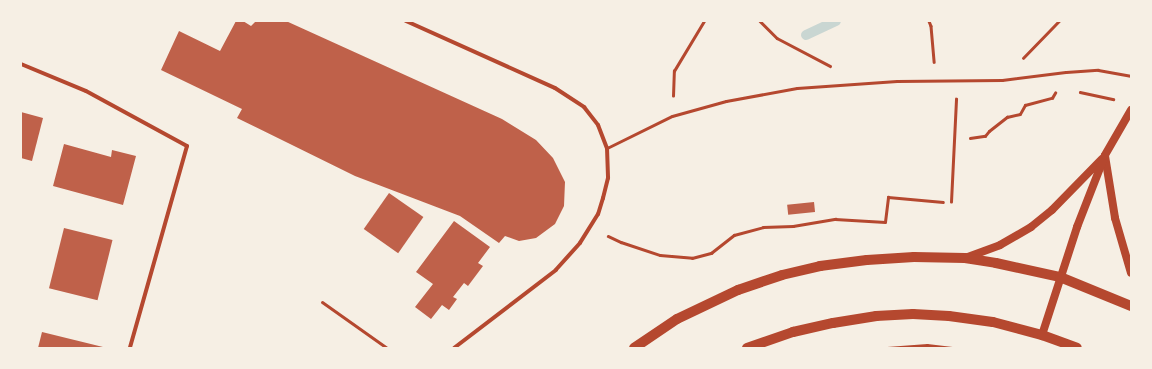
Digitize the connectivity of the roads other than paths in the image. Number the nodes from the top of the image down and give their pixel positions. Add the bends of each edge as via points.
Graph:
1 (406, 21) edge
2 (21, 64) edge
3 (1131, 76) edge
4 (1131, 110) edge
5 (607, 148) junction
6 (1105, 155) junction
7 (965, 258) junction
8 (1131, 273) edge
9 (1060, 277) junction
10 (322, 302) dead end
11 (1131, 306) edge
12 (1042, 335) junction
13 (130, 348) edge
14 (388, 348) edge
15 (454, 348) edge
16 (634, 348) edge
17 (747, 348) edge
18 (1077, 348) edge

1 - 5 street via 555,88 584,107 598,125
2 - 13 street via 86,91 187,146
3 - 5 lane via 1098,70 1002,80 935,80 797,88 726,101 672,116
4 - 6 main road
5 - 15 street via 608,178 603,198 598,214 580,243 556,270
6 - 7 main road via 1031,228 1000,245
6 - 8 main road via 1115,218
6 - 9 main road
7 - 9 main road
7 - 16 main road via 914,257 867,260 820,266 782,275 738,290 677,319
9 - 11 main road
9 - 12 main road
10 - 14 lane
12 - 17 main road via 993,322 913,314 833,322 792,332
12 - 18 main road

